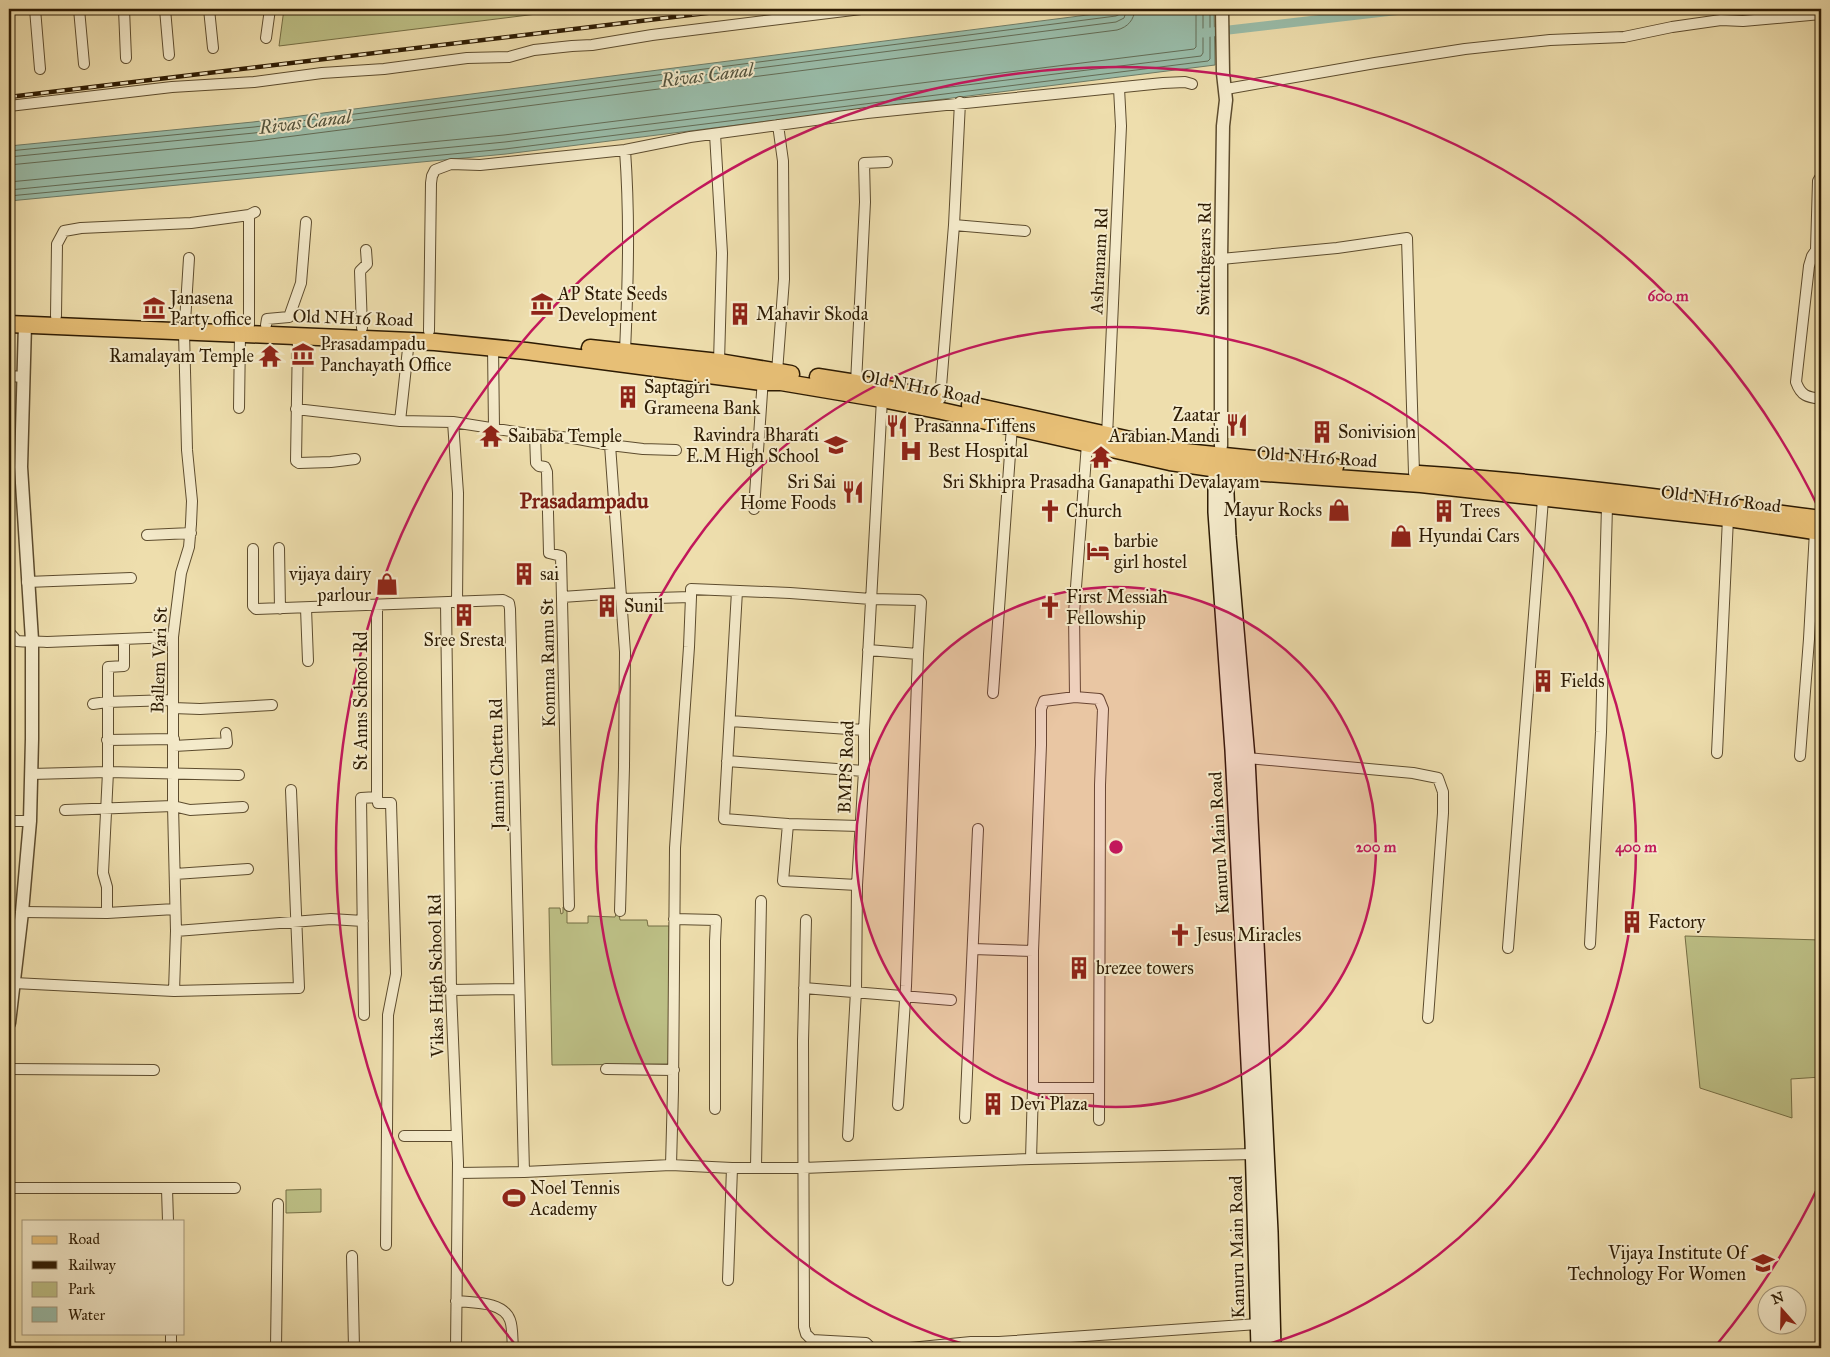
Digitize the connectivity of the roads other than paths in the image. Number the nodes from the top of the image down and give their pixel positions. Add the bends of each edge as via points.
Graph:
1 (35, 9) edge
2 (79, 9) edge
3 (124, 9) edge
4 (165, 9) edge
5 (209, 9) edge
6 (270, 9) edge
7 (861, 9) edge
8 (1222, 9) edge
9 (1821, 14) edge
10 (266, 38) dead end
11 (213, 48) dead end
12 (169, 55) dead end
13 (126, 58) dead end
14 (84, 64) dead end
15 (40, 69) dead end
16 (1192, 84) dead end
17 (1119, 88) junction
18 (1226, 89) junction
19 (960, 102) junction
20 (9, 106) edge
21 (778, 125) junction
22 (716, 134) junction
23 (625, 150) junction
24 (887, 162) dead end
25 (1821, 176) edge
26 (306, 222) dead end
27 (954, 225) junction
28 (1026, 231) dead end
29 (1819, 249) edge
30 (366, 250) dead end
31 (189, 258) dead end
32 (1221, 259) junction
33 (9, 315) edge
34 (56, 316) junction
35 (17, 324) edge
36 (266, 326) junction
37 (185, 327) junction
38 (362, 328) junction
39 (245, 329) junction
40 (429, 331) junction
41 (298, 335) junction
42 (409, 340) junction
43 (493, 347) junction
44 (625, 351) junction
45 (718, 362) junction
46 (768, 374) junction
47 (9, 376) edge
48 (24, 377) junction
49 (856, 383) junction
50 (882, 399) junction
51 (940, 399) junction
52 (1821, 399) edge
53 (239, 408) dead end
54 (296, 409) junction
55 (400, 421) junction
56 (454, 422) junction
57 (1012, 426) junction
58 (494, 428) junction
59 (534, 435) junction
60 (1107, 436) junction
61 (1087, 444) junction
62 (610, 445) junction
63 (676, 450) dead end
64 (355, 459) dead end
65 (1221, 459) junction
66 (1414, 474) junction
67 (1543, 499) junction
68 (1608, 506) junction
69 (754, 509) dead end
70 (1728, 518) junction
71 (1819, 528) edge
72 (191, 533) junction
73 (147, 535) dead end
74 (279, 548) dead end
75 (253, 549) dead end
76 (131, 578) dead end
77 (27, 582) junction
78 (737, 591) junction
79 (621, 596) junction
80 (562, 597) junction
81 (691, 597) junction
82 (871, 599) junction
83 (446, 603) junction
84 (457, 603) junction
85 (377, 606) junction
86 (306, 608) junction
87 (280, 609) junction
88 (9, 632) edge
89 (173, 637) junction
90 (32, 640) junction
91 (124, 640) junction
92 (868, 650) junction
93 (918, 654) junction
94 (308, 661) dead end
95 (993, 693) dead end
96 (1075, 698) junction
97 (107, 702) junction
98 (93, 704) dead end
99 (173, 704) junction
100 (272, 705) dead end
101 (730, 721) junction
102 (864, 730) junction
103 (226, 733) dead end
104 (107, 740) junction
105 (174, 743) junction
106 (1717, 753) dead end
107 (1800, 756) dead end
108 (1247, 758) junction
109 (727, 761) junction
110 (864, 771) junction
111 (108, 772) junction
112 (173, 773) junction
113 (31, 774) junction
114 (239, 775) dead end
115 (291, 790) dead end
116 (377, 797) junction
117 (173, 806) junction
118 (107, 807) junction
119 (243, 808) dead end
120 (64, 810) dead end
121 (9, 821) edge
122 (30, 821) junction
123 (788, 824) junction
124 (860, 826) junction
125 (978, 829) dead end
126 (248, 869) dead end
127 (175, 874) junction
128 (857, 885) junction
129 (762, 901) dead end
130 (569, 906) dead end
131 (174, 909) junction
132 (620, 911) dead end
133 (22, 912) junction
134 (107, 912) junction
135 (674, 919) junction
136 (806, 920) dead end
137 (363, 921) junction
138 (297, 922) junction
139 (176, 931) junction
140 (1590, 944) dead end
141 (1508, 948) dead end
142 (973, 949) junction
143 (1033, 951) junction
144 (12, 966) edge
145 (14, 983) junction
146 (804, 988) junction
147 (518, 989) junction
148 (174, 990) junction
149 (451, 990) junction
150 (856, 991) junction
151 (905, 996) junction
152 (951, 1000) dead end
153 (1253, 1010) junction
154 (364, 1015) dead end
155 (1428, 1018) dead end
156 (9, 1023) edge
157 (9, 1069) edge
158 (606, 1069) dead end
159 (154, 1070) dead end
160 (674, 1070) junction
161 (1033, 1088) junction
162 (1099, 1088) junction
163 (898, 1105) dead end
164 (715, 1109) dead end
165 (965, 1118) dead end
166 (1099, 1120) dead end
167 (404, 1136) dead end
168 (457, 1136) junction
169 (848, 1136) dead end
170 (1254, 1154) junction
171 (1031, 1159) junction
172 (671, 1165) junction
173 (756, 1167) junction
174 (732, 1168) junction
175 (803, 1168) junction
176 (524, 1172) junction
177 (458, 1174) junction
178 (9, 1188) edge
179 (235, 1188) dead end
180 (167, 1189) junction
181 (278, 1204) dead end
182 (168, 1220) edge
183 (386, 1245) dead end
184 (1263, 1252) junction
185 (352, 1256) dead end
186 (728, 1280) dead end
187 (456, 1302) junction
188 (1258, 1324) junction
189 (171, 1334) edge
190 (170, 1348) edge
191 (276, 1348) edge
192 (354, 1348) edge
193 (456, 1348) edge
194 (513, 1348) edge
195 (871, 1348) edge
196 (910, 1348) edge
197 (1259, 1348) edge
198 (1274, 1348) edge

1 - 15 street
2 - 14 street
3 - 13 street
4 - 12 street
5 - 11 street
6 - 10 street
7 - 20 street via 652,35 592,46 534,50 509,57 467,58
8 - 18 street, Switchgears Rd
9 - 18 street via 1721,20 1624,37 1550,40 1465,50
16 - 17 street via 1163,83
17 - 19 street
17 - 60 street, Ashramam Rd via 1121,126
18 - 32 street, Switchgears Rd
19 - 21 street
19 - 27 street
21 - 22 street
21 - 46 street via 783,161 784,279
22 - 23 street
22 - 45 street via 722,253
23 - 40 street via 480,165 451,164 435,170 431,183
23 - 44 street via 629,263
24 - 49 street via 864,163
25 - 29 street via 1818,181
26 - 36 street via 301,283 289,316 267,319
27 - 28 street
27 - 51 street
29 - 52 street via 1809,266 1796,382 1808,397
30 - 38 street via 367,264 360,271
31 - 37 street, Ballem Vari St
32 - 65 street, Switchgears Rd
32 - 66 street via 1407,238
33 - 34 main road, Old NH16 Road
34 - 37 main road, Old NH16 Road
34 - 39 street via 57,244 64,231 191,223 252,213
35 - 37 main road, Old NH16 Road
35 - 48 street
36 - 38 main road, Old NH16 Road
36 - 39 main road, Old NH16 Road
37 - 39 main road, Old NH16 Road
37 - 72 street, Ballem Vari St
38 - 40 main road, Old NH16 Road
39 - 41 main road, Old NH16 Road
39 - 53 street
40 - 44 main road, Old NH16 Road
41 - 42 main road, Old NH16 Road
41 - 54 street
42 - 43 main road, Old NH16 Road
42 - 55 street
43 - 46 main road, Old NH16 Road
43 - 58 street
44 - 45 main road, Old NH16 Road
45 - 46 main road, Old NH16 Road
46 - 49 main road, Old NH16 Road
46 - 50 main road, Old NH16 Road via 781,382
46 - 69 street
47 - 48 street
48 - 77 street via 21,467
49 - 51 main road, Old NH16 Road
50 - 57 main road, Old NH16 Road
50 - 82 street, BMPS Road
51 - 60 main road, Old NH16 Road
54 - 55 street
54 - 64 street via 296,461 319,463
55 - 56 street
56 - 58 street
56 - 84 street via 458,493
57 - 61 main road, Old NH16 Road
57 - 95 street
58 - 59 street
59 - 62 street
59 - 80 street, Komma Ramu St via 536,463 545,467 547,472 549,553 561,556
60 - 65 main road, Old NH16 Road
61 - 65 main road, Old NH16 Road via 1170,462
61 - 96 street via 1074,613
62 - 63 street
62 - 79 street
65 - 66 main road, Old NH16 Road
65 - 67 main road, Old NH16 Road
65 - 108 main road, Kanuru Main Road
65 - 153 main road, Kanuru Main Road via 1216,512
66 - 71 main road, Old NH16 Road via 1665,499
67 - 68 main road, Old NH16 Road
67 - 141 street
68 - 70 main road, Old NH16 Road
68 - 140 street
70 - 71 main road, Old NH16 Road
70 - 106 street
71 - 107 street
72 - 73 street
72 - 89 street, Ballem Vari St via 180,573
74 - 87 street
75 - 87 street, Jammi Chettu Rd via 253,606 256,609
76 - 77 street
77 - 90 street
78 - 81 street via 691,589
78 - 82 street
78 - 101 street
79 - 80 street
79 - 81 street
79 - 132 street via 625,652
80 - 130 street, Komma Ramu St
81 - 135 street
82 - 92 street, BMPS Road
82 - 93 street via 921,602
83 - 84 street, Jammi Chettu Rd
83 - 85 street, Jammi Chettu Rd
83 - 149 street, Vikas High School Rd
84 - 147 street, Jammi Chettu Rd via 502,600 510,609
85 - 86 street, Jammi Chettu Rd
85 - 116 street, St Anns School Rd
86 - 87 street, Jammi Chettu Rd
86 - 94 street
88 - 90 street via 17,641
89 - 91 street
89 - 99 street, Ballem Vari St
90 - 91 street
90 - 113 street
91 - 97 street via 124,666 108,667
92 - 93 street
92 - 102 street, BMPS Road
93 - 151 street
96 - 143 street via 1044,701 1041,709
96 - 162 street via 1099,699 1103,709
97 - 98 street
97 - 99 street
97 - 104 street
99 - 100 street via 200,709
99 - 105 street, Ballem Vari St
101 - 102 street
101 - 109 street
102 - 110 street, BMPS Road
103 - 105 street via 227,743
104 - 105 street
104 - 111 street
105 - 112 street, Ballem Vari St
108 - 153 main road, Kanuru Main Road
108 - 155 street via 1438,778 1443,792 1443,813
109 - 110 street
109 - 123 street via 724,819
110 - 124 street, BMPS Road
111 - 112 street
111 - 113 street
111 - 118 street
112 - 114 street
112 - 117 street, Ballem Vari St
113 - 122 street
115 - 138 street
116 - 137 street via 361,798
116 - 183 street via 378,803 391,803 396,974 388,1015
117 - 118 street
117 - 119 street via 190,810
117 - 127 street, Ballem Vari St
118 - 120 street
118 - 134 street via 103,873 108,887
121 - 122 street
122 - 133 street
123 - 124 street
123 - 128 street via 783,882
124 - 128 street, BMPS Road
125 - 142 street
126 - 127 street
127 - 131 street, Ballem Vari St
128 - 150 street, BMPS Road
129 - 173 street
131 - 134 street
131 - 139 street, Ballem Vari St
133 - 134 street
133 - 144 street
135 - 160 street
135 - 164 street via 716,920
136 - 146 street
137 - 138 street
137 - 154 street
138 - 139 street
138 - 148 street via 300,988
139 - 148 street, Ballem Vari St
142 - 143 street
142 - 165 street
143 - 161 street
144 - 145 street
145 - 148 street
145 - 156 street
146 - 150 street
146 - 175 street
147 - 149 street
147 - 176 street, Jammi Chettu Rd
149 - 168 street, Vikas High School Rd
150 - 151 street
150 - 169 street, BMPS Road
151 - 152 street
151 - 163 street
153 - 170 main road, Kanuru Main Road
153 - 184 main road, Kanuru Main Road
157 - 159 street
158 - 160 street
160 - 172 street
161 - 162 street
161 - 171 street
162 - 166 street
167 - 168 street
168 - 177 street, Vikas High School Rd
170 - 171 street
170 - 184 main road, Kanuru Main Road
171 - 175 street
172 - 174 street
172 - 176 street
173 - 174 street
173 - 175 street
174 - 186 street
175 - 195 street via 806,1334 812,1340 866,1343
176 - 177 street
177 - 187 street, Vikas High School Rd
178 - 180 street
179 - 180 street
180 - 182 street
181 - 191 street
184 - 188 main road, Kanuru Main Road
184 - 198 main road, Kanuru Main Road
185 - 192 street
187 - 193 street, Vikas High School Rd
187 - 194 street via 493,1306 506,1312 511,1321
188 - 196 street
188 - 197 main road, Kanuru Main Road
189 - 190 street

